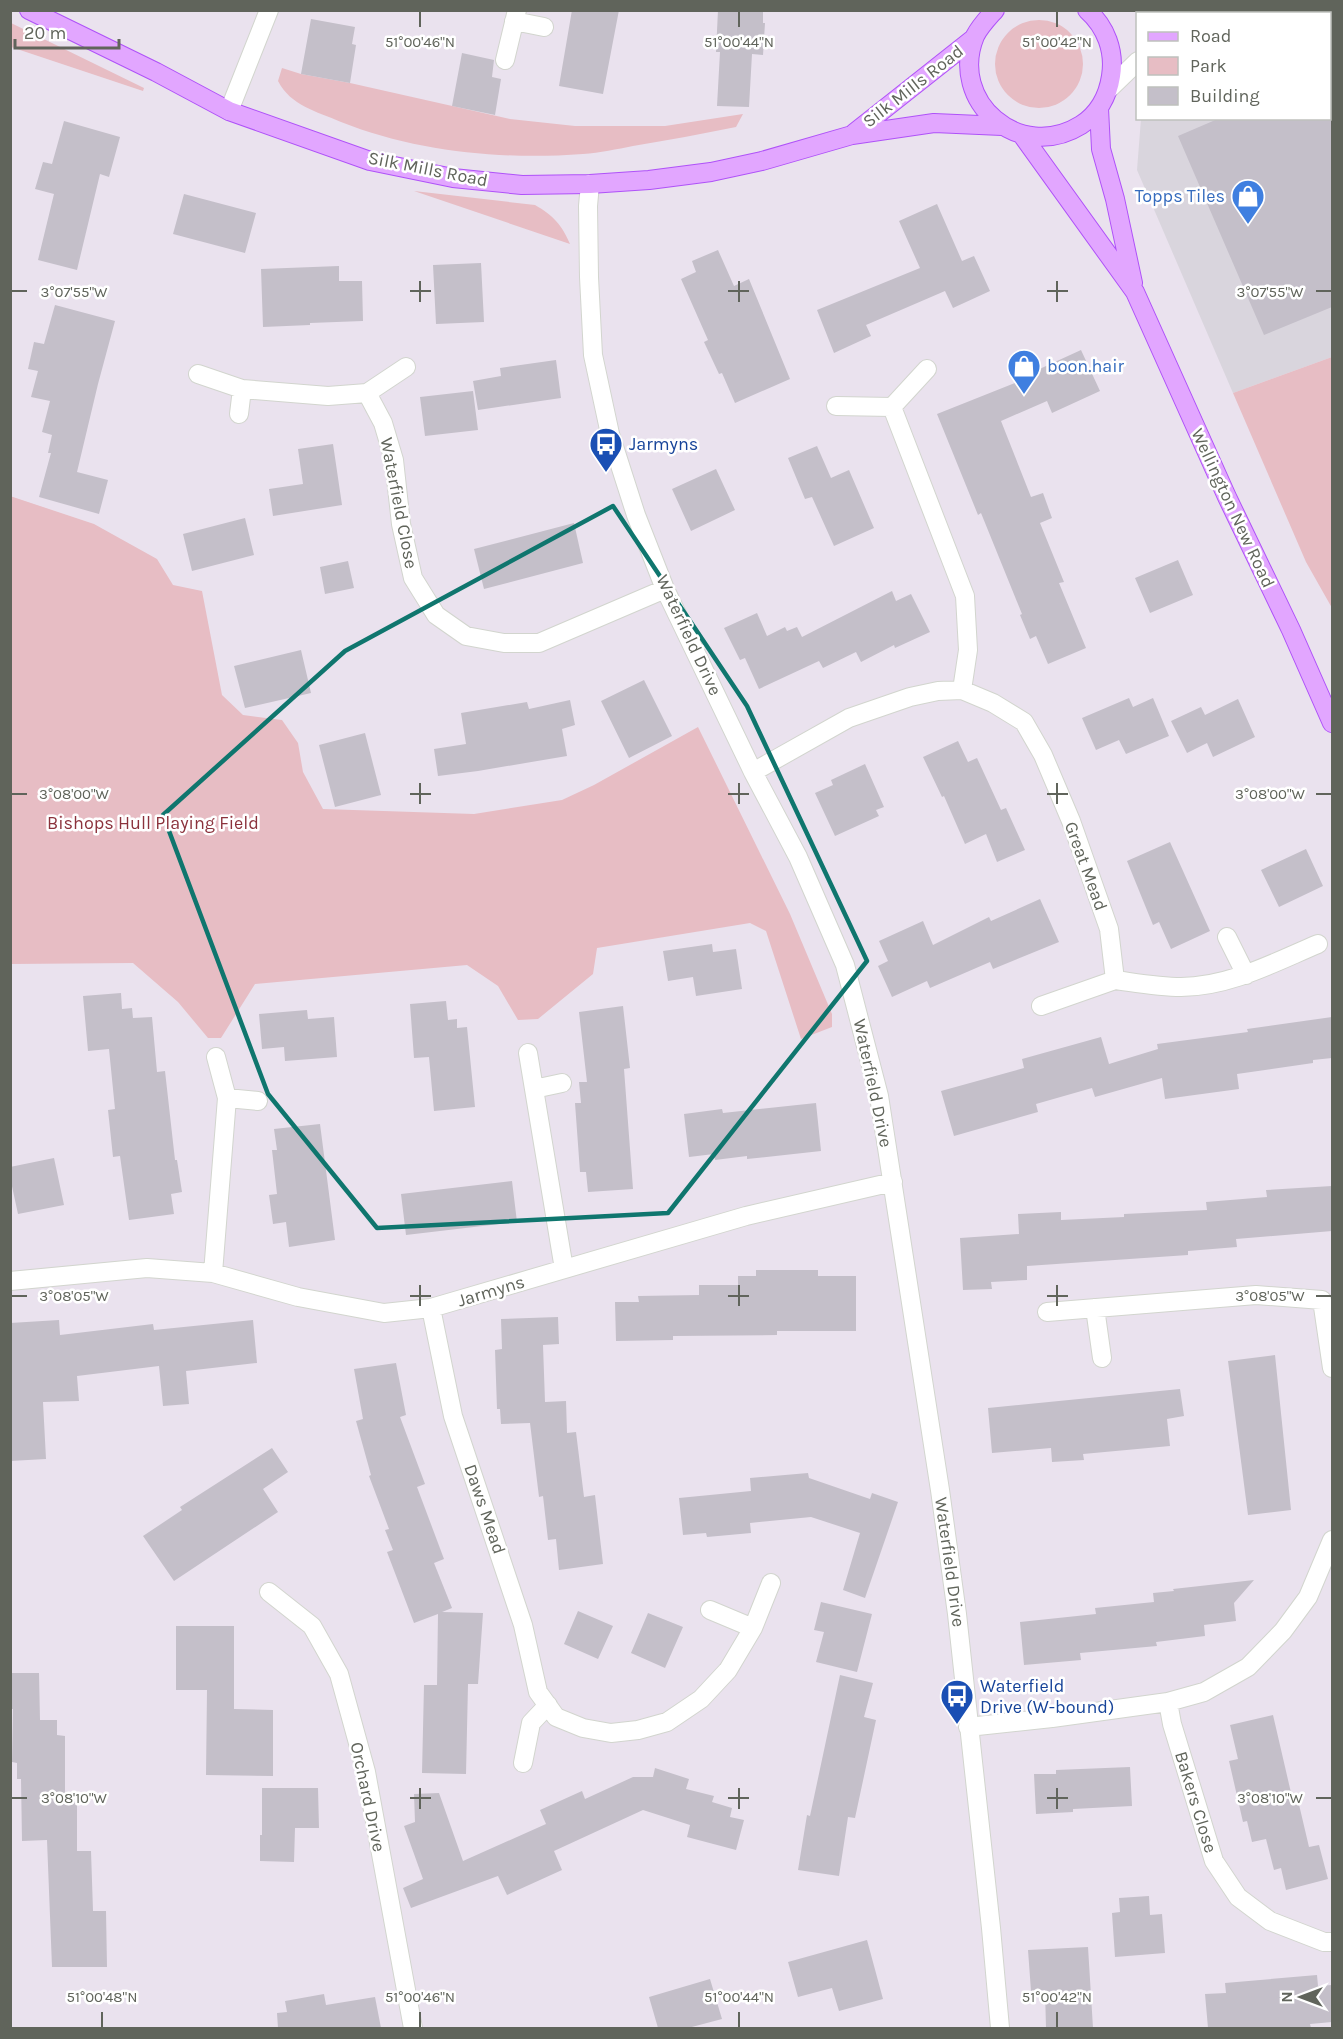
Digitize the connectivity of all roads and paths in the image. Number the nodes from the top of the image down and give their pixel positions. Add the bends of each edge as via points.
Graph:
1 (29, 10) edge
2 (269, 10) edge
3 (994, 10) edge
4 (1087, 10) edge
5 (515, 16) edge
6 (978, 25) edge
7 (544, 27) dead end
8 (506, 60) dead end
9 (1136, 62) edge
10 (1109, 89) junction
11 (1099, 108) junction
12 (229, 111) junction
13 (1002, 126) junction
14 (852, 135) junction
15 (1022, 135) junction
16 (590, 184) junction
17 (1135, 292) junction
18 (406, 367) dead end
19 (927, 369) dead end
20 (198, 374) dead end
21 (242, 389) junction
22 (367, 393) junction
23 (836, 406) dead end
24 (892, 407) junction
25 (239, 414) dead end
26 (665, 589) junction
27 (962, 690) junction
28 (1332, 723) edge
29 (753, 772) junction
30 (1227, 937) dead end
31 (1318, 944) dead end
32 (1246, 975) junction
33 (1115, 980) junction
34 (1041, 1006) dead end
35 (528, 1053) dead end
36 (216, 1057) dead end
37 (562, 1083) dead end
38 (534, 1089) junction
39 (227, 1098) junction
40 (258, 1101) dead end
41 (893, 1182) junction
42 (564, 1269) junction
43 (213, 1273) junction
44 (10, 1281) edge
45 (1327, 1297) edge
46 (432, 1308) junction
47 (1095, 1308) junction
48 (1047, 1312) dead end
49 (1102, 1358) dead end
50 (1332, 1368) edge
51 (1332, 1540) edge
52 (771, 1583) dead end
53 (269, 1592) dead end
54 (710, 1610) dead end
55 (753, 1628) junction
56 (1168, 1702) junction
57 (548, 1705) junction
58 (968, 1726) junction
59 (523, 1763) dead end
60 (1332, 1942) edge
61 (413, 2028) edge
62 (1000, 2028) edge

1 - 12 main road, Silk Mills Road
2 - 12 street
3 - 6 main road, Silk Mills Road
4 - 10 main road via 1108,40 1113,64
5 - 7 street
5 - 8 street
6 - 13 main road via 969,63 973,87 984,109
6 - 14 main road, Silk Mills Road
9 - 10 street
10 - 11 main road
11 - 15 main road via 1087,121 1056,136
11 - 17 main road, Wellington New Road via 1101,149
12 - 16 main road, Silk Mills Road via 370,160 453,178 522,185
13 - 14 main road, Silk Mills Road via 934,123
13 - 15 main road
14 - 16 main road, Silk Mills Road via 711,172
15 - 17 main road, Wellington New Road
16 - 26 street, Waterfield Drive via 593,355 610,434
17 - 28 main road, Wellington New Road
18 - 22 street
19 - 24 street
20 - 21 street
21 - 22 street via 328,396
21 - 25 street
22 - 26 street, Waterfield Close via 383,423 394,460 401,524 413,578 436,615 466,636 504,643 539,643
23 - 24 street
24 - 27 street via 965,596 968,650
26 - 29 street, Waterfield Drive
27 - 29 street, Great Mead via 910,697 849,718
27 - 33 street, Great Mead via 1024,722 1043,755 1071,820 1108,929
29 - 41 street, Waterfield Drive via 798,857 845,964 879,1096
30 - 32 street
31 - 32 street
32 - 33 street via 1181,987
33 - 34 street
35 - 38 street
36 - 39 street
37 - 38 street
38 - 42 street
39 - 40 street
39 - 43 street
41 - 42 street, Jarmyns via 746,1216
41 - 58 street, Waterfield Drive via 951,1569
42 - 46 street, Jarmyns
43 - 44 street, Jarmyns via 147,1268
43 - 46 street, Jarmyns via 298,1297 384,1313
45 - 47 street via 1256,1295
45 - 50 street
46 - 57 street, Daws Mead via 453,1416 523,1624 538,1692
47 - 48 street
47 - 49 street
51 - 56 street via 1308,1597 1283,1631 1248,1667 1204,1692
52 - 55 street, Daws Mead
53 - 61 street, Orchard Drive via 312,1626 339,1674 366,1772
54 - 55 street
55 - 57 street, Daws Mead via 728,1670 701,1699 667,1722 638,1731 611,1733 583,1728 556,1717
56 - 58 street
56 - 60 street, Bakers Close via 1214,1861 1238,1897 1270,1922
57 - 59 street via 531,1723
58 - 62 street, Waterfield Drive

